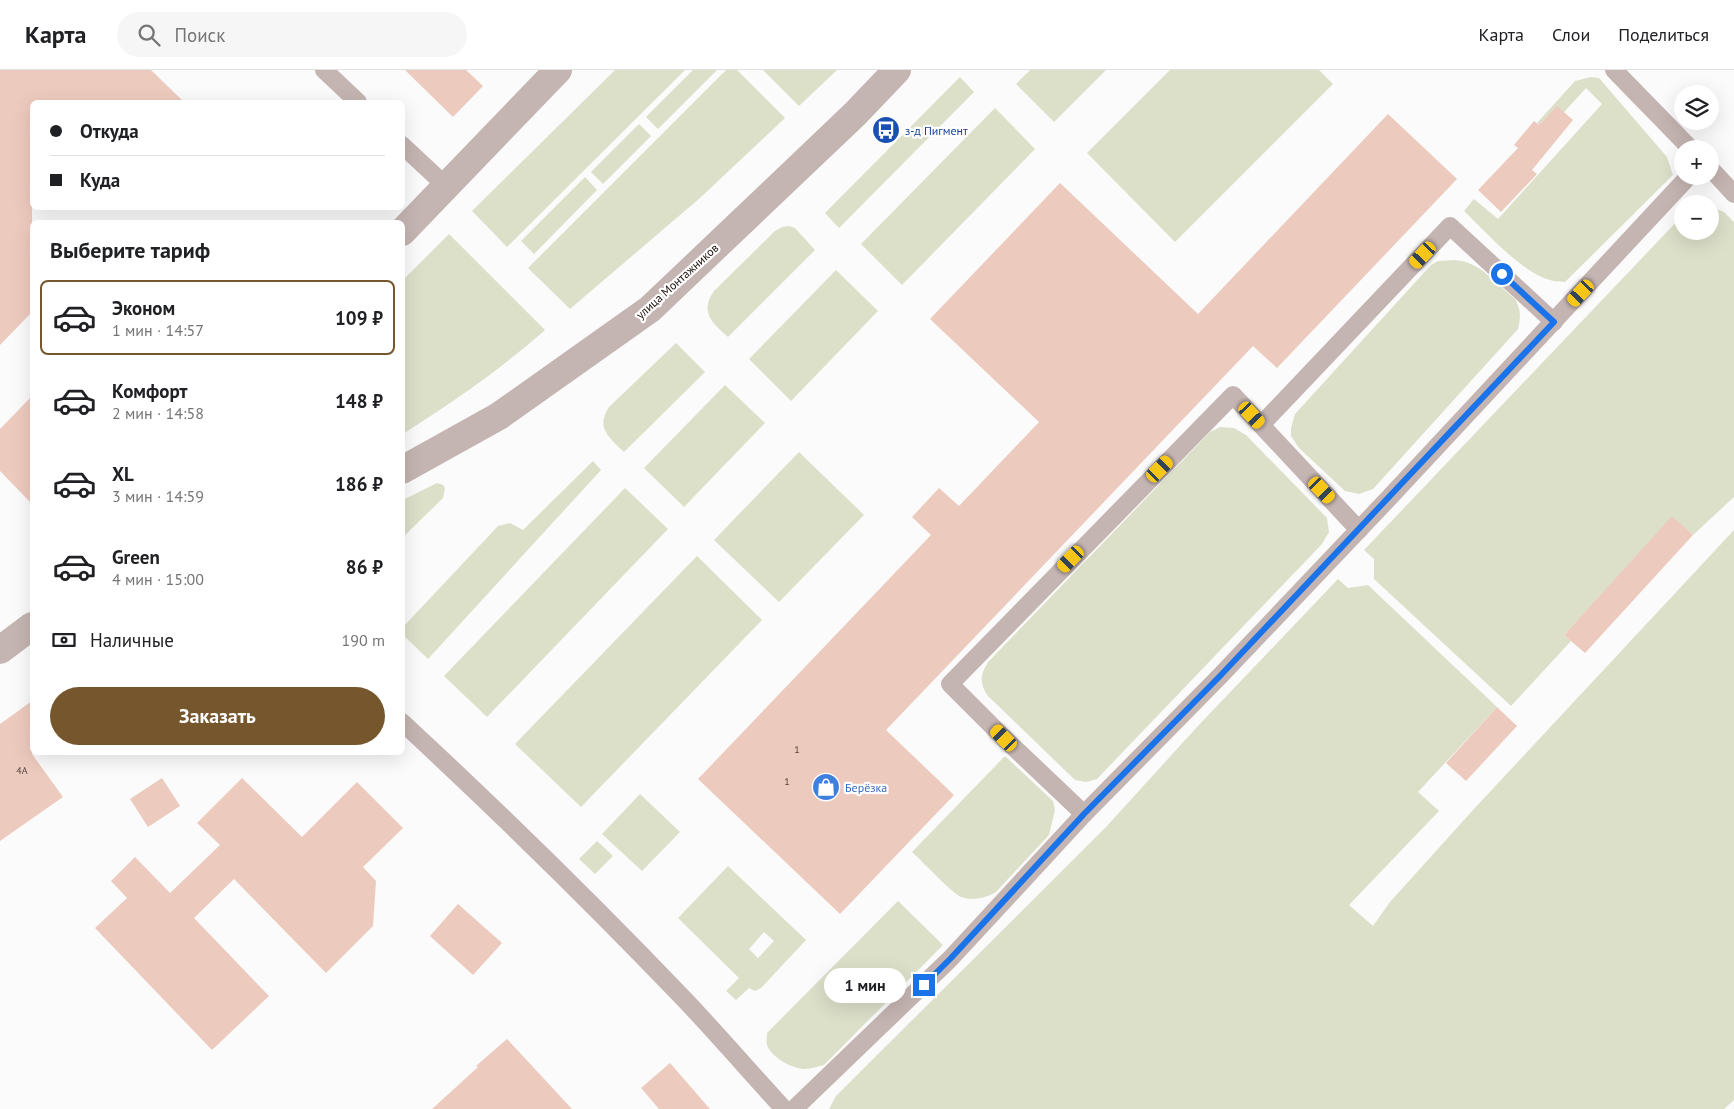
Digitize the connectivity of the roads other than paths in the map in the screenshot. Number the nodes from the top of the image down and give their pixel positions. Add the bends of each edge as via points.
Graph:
1 (324, 70) edge
2 (558, 70) edge
3 (897, 70) edge
4 (1614, 70) edge
5 (356, 100) edge
6 (1682, 140) edge
7 (405, 148) edge
8 (1719, 178) edge
9 (1681, 185) edge
10 (446, 186) junction
11 (1734, 194) edge
12 (405, 229) edge
13 (1554, 322) junction
14 (1261, 425) junction
15 (405, 468) edge
16 (1359, 530) junction
17 (30, 626) edge
18 (30, 627) edge
19 (0, 633) edge
20 (0, 650) edge
21 (405, 725) edge
22 (1084, 814) junction
23 (784, 1109) edge
24 (794, 1109) edge

1 - 5 lane
2 - 10 street
3 - 15 street, улица Монтажников via 650,309 499,416
4 - 6 lane
7 - 10 lane
8 - 11 lane
9 - 13 lane
10 - 12 street
13 - 14 lane via 1450,226
13 - 16 lane
14 - 16 lane
14 - 22 lane via 1233,396 950,684
16 - 22 lane
17 - 19 street
18 - 20 street
21 - 23 lane via 558,871 686,1002
22 - 24 lane via 951,958

